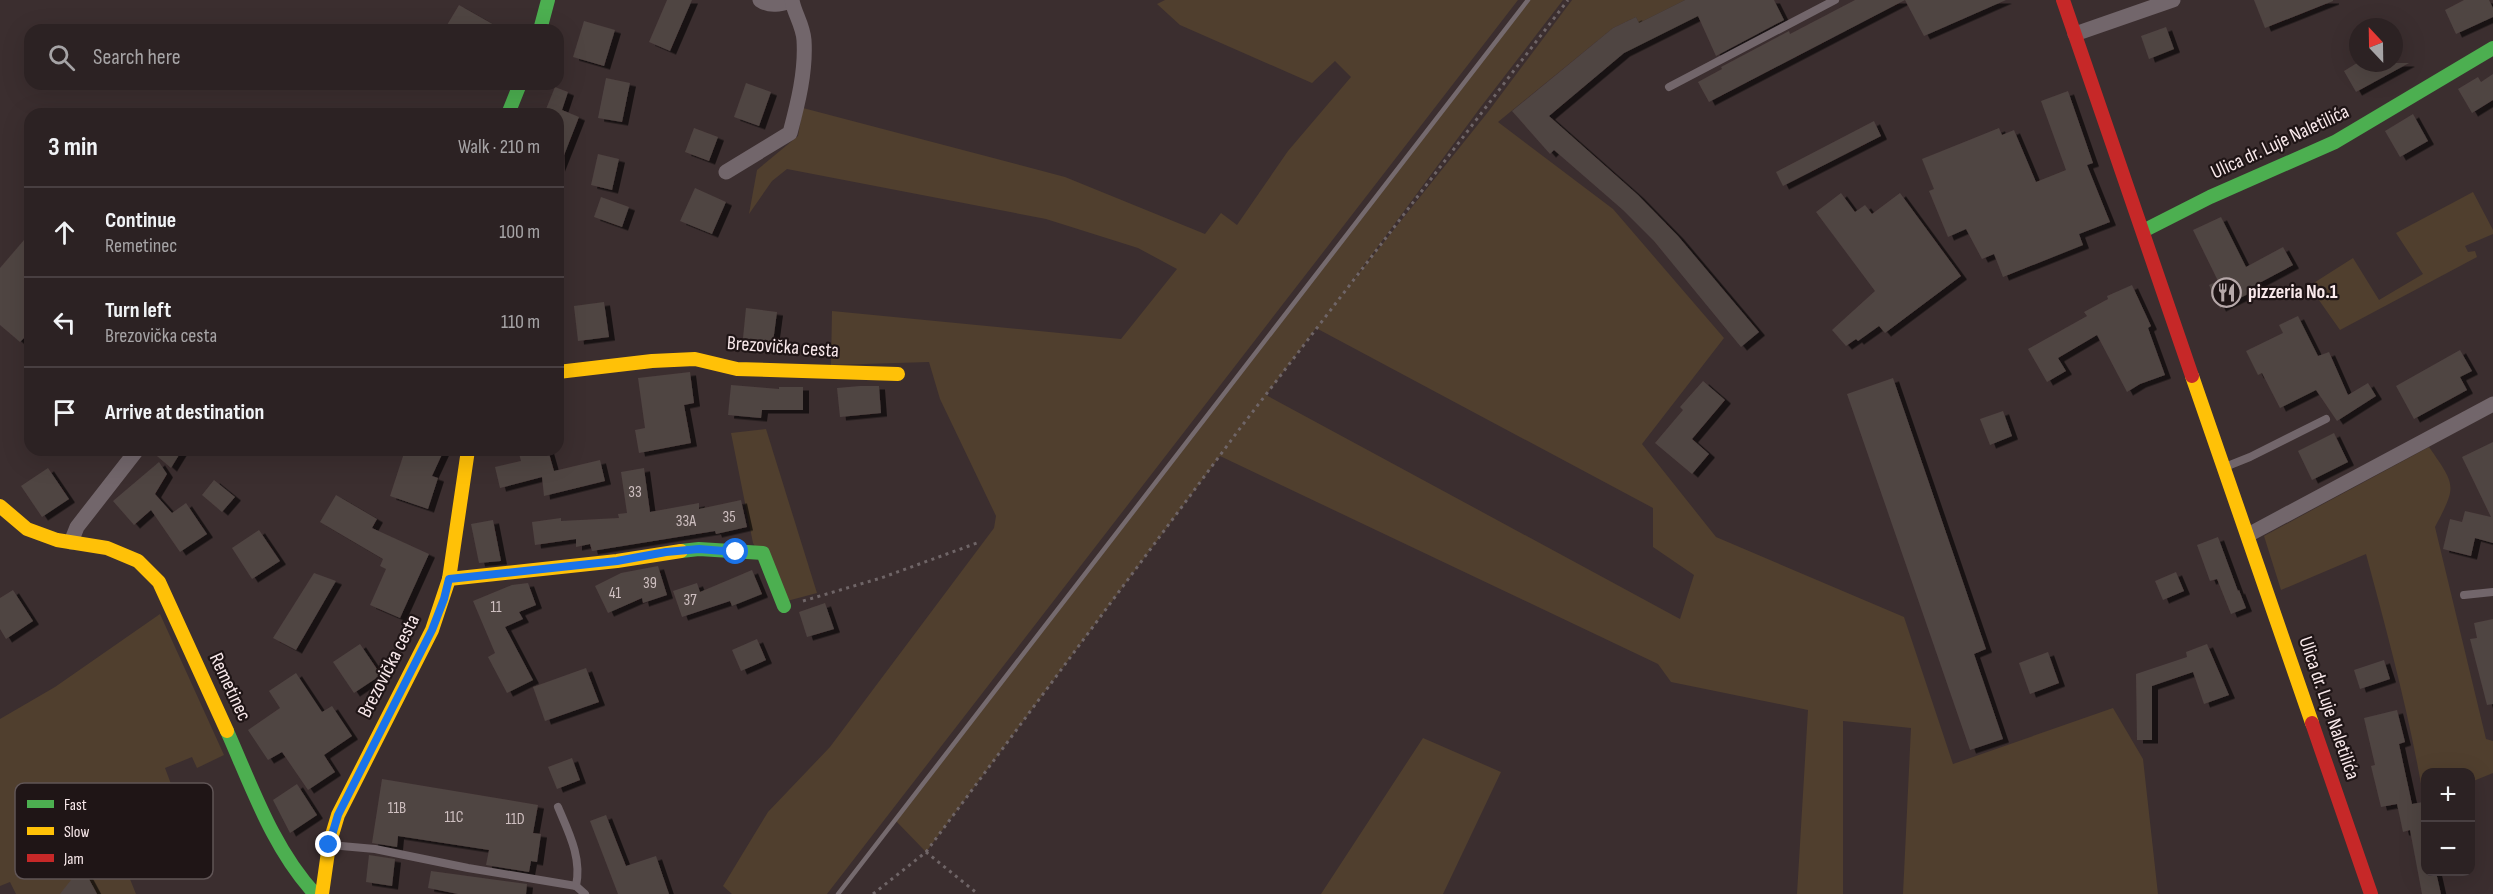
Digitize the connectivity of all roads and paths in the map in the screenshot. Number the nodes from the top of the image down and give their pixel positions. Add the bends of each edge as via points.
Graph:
1 (548, 0) edge
2 (760, 0) edge
3 (791, 0) edge
4 (1568, 0) edge
5 (1835, 0) edge
6 (2063, 0) edge
7 (2173, 0) edge
8 (542, 24) edge
9 (2075, 33) junction
10 (2493, 48) edge
11 (1670, 87) dead end
12 (518, 90) edge
13 (510, 108) edge
14 (726, 172) dead end
15 (2143, 231) junction
16 (564, 371) edge
17 (898, 374) dead end
18 (2493, 404) edge
19 (2326, 419) dead end
20 (132, 456) edge
21 (467, 456) edge
22 (2224, 467) junction
23 (0, 506) edge
24 (2248, 535) junction
25 (71, 542) junction
26 (977, 543) dead end
27 (449, 579) junction
28 (2493, 592) edge
29 (2464, 595) dead end
30 (784, 606) joint
31 (558, 807) dead end
32 (329, 845) junction
33 (926, 852) junction
34 (576, 886) junction
35 (315, 894) edge
36 (322, 894) edge
37 (585, 894) edge
38 (873, 894) edge
39 (978, 894) edge
40 (2371, 894) edge

1 - 8 street
2 - 3 street via 779,4
3 - 14 street via 804,40 799,101 790,133
4 - 33 path via 1238,431
5 - 11 lane
6 - 9 street, Ulica dr. Luje Naletilića
7 - 9 street
9 - 15 street, Ulica dr. Luje Naletilića
10 - 15 street, Ulica dr. Luje Naletilića via 2335,142
12 - 13 street
15 - 22 street, Ulica dr. Luje Naletilića
16 - 17 street, Brezovička cesta via 695,359 737,369
18 - 24 street
19 - 22 lane
20 - 25 street via 77,527
21 - 27 street, Brezovička cesta
22 - 24 street, Ulica dr. Luje Naletilića
23 - 25 street, Remetinec via 27,529
24 - 40 street, Ulica dr. Luje Naletilića
25 - 35 street, Remetinec via 107,549 138,561 159,582 279,845 297,875
26 - 30 path via 881,578
27 - 30 street via 699,549 763,553
27 - 32 street, Brezovička cesta via 432,630 338,815
28 - 29 lane
31 - 34 lane via 576,853
32 - 34 lane via 375,849
32 - 36 street, Brezovička cesta
33 - 38 path
33 - 39 path
34 - 37 lane

